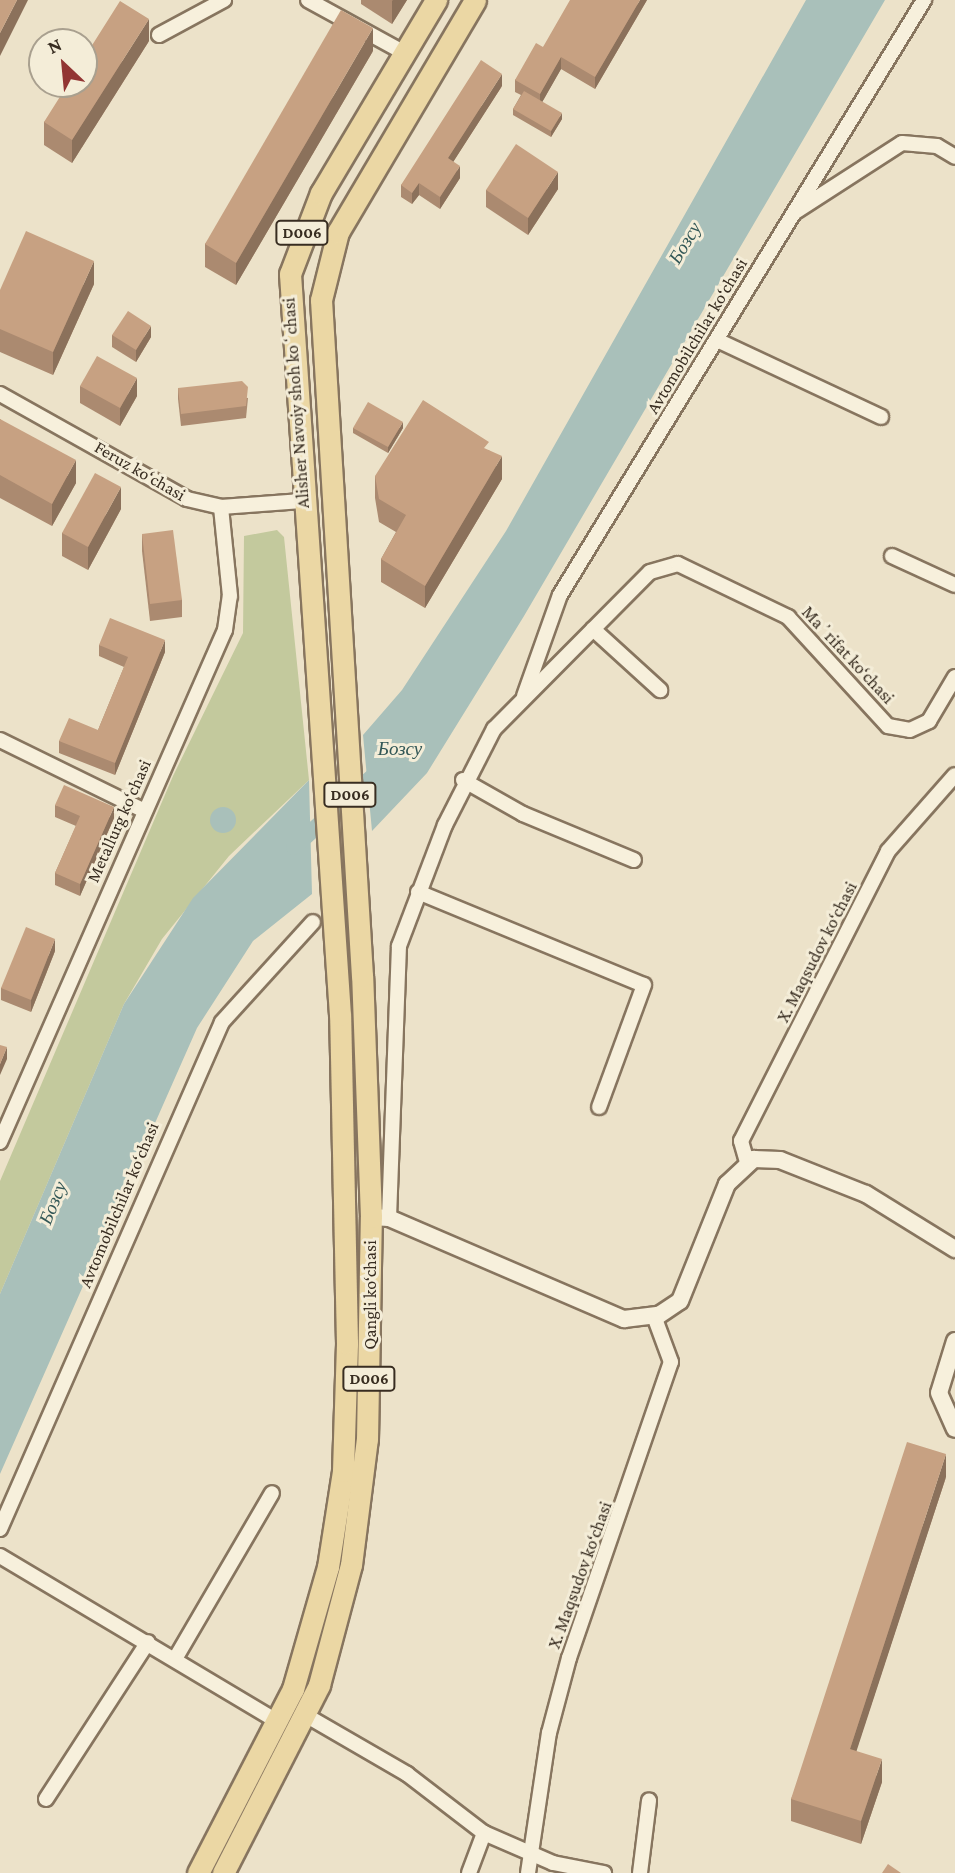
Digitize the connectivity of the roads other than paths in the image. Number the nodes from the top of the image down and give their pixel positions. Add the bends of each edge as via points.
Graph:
1 (224, 0) edge
2 (308, 0) edge
3 (436, 0) edge
4 (475, 0) edge
5 (924, 0) edge
6 (159, 35) dead end
7 (405, 53) junction
8 (955, 157) edge
9 (789, 216) junction
10 (719, 341) junction
11 (0, 394) edge
12 (881, 417) dead end
13 (332, 498) junction
14 (302, 500) junction
15 (221, 507) junction
16 (892, 556) dead end
17 (955, 585) edge
18 (593, 629) junction
19 (955, 677) edge
20 (660, 690) dead end
21 (522, 701) junction
22 (0, 740) edge
23 (955, 775) edge
24 (463, 780) junction
25 (144, 810) junction
26 (354, 857) joint
27 (634, 860) dead end
28 (330, 880) joint
29 (418, 892) junction
30 (313, 922) dead end
31 (599, 1107) dead end
32 (0, 1142) edge
33 (747, 1162) junction
34 (346, 1217) junction
35 (380, 1217) junction
36 (955, 1249) edge
37 (654, 1316) junction
38 (955, 1341) edge
39 (955, 1429) edge
40 (272, 1493) dead end
41 (0, 1529) edge
42 (0, 1556) edge
43 (148, 1642) junction
44 (175, 1659) junction
45 (307, 1716) junction
46 (278, 1722) junction
47 (46, 1799) dead end
48 (649, 1801) dead end
49 (484, 1833) junction
50 (527, 1852) junction
51 (198, 1873) edge
52 (223, 1873) edge
53 (469, 1873) edge
54 (528, 1873) edge
55 (604, 1873) edge
56 (640, 1873) edge

1 - 6 street
2 - 7 street
3 - 7 main road, Alisher Navoiy shoh koʻchasi / D006
4 - 13 main road, Alisher Navoiy shoh koʻchasi / D006 via 330,255 320,341
5 - 9 street, Avtomobilchilar ko‘chasi
7 - 14 main road, Alisher Navoiy shoh koʻchasi / D006 via 321,193 292,266 288,304
8 - 9 street via 937,146 902,143
9 - 10 street, Avtomobilchilar ko‘chasi
10 - 12 street
10 - 21 street, Avtomobilchilar ko‘chasi via 560,595
11 - 15 street, Feruz ko‘chasi via 187,499
13 - 14 main road, Feruz ko‘chasi
13 - 26 main road, Alisher Navoiy shoh koʻchasi / D006
14 - 15 street, Feruz ko‘chasi
14 - 28 main road, Alisher Navoiy shoh koʻchasi / D006
15 - 25 street, Metallurg ko‘chasi via 228,620
16 - 17 street
18 - 19 street, Maʼrifat ko‘chasi via 650,572 678,564 788,618 888,726 910,730 929,721
18 - 20 street
18 - 21 street, Maʼrifat ko‘chasi
21 - 24 street, Maʼrifat ko‘chasi via 494,729
22 - 25 street
23 - 33 street, X. Maqsudov ko‘chasi via 888,851 741,1141
24 - 27 street via 523,814
24 - 29 street, Qangli ko‘chasi
25 - 32 street, Metallurg ko‘chasi
26 - 35 main road, Qangli ko‘chasi / D006
28 - 34 main road, Qangli ko‘chasi / D006
29 - 31 street via 644,985
29 - 35 street, Qangli ko‘chasi via 399,946
30 - 41 street, Avtomobilchilar ko‘chasi via 222,1022
33 - 36 street via 780,1160 866,1194
33 - 37 street via 727,1184 687,1290
34 - 35 main road
34 - 46 main road, Qangli ko‘chasi / D006 via 339,1503 313,1630
35 - 37 street via 614,1317
35 - 45 main road, Qangli ko‘chasi / D006 via 362,1502 337,1625
37 - 50 street, X. Maqsudov ko‘chasi via 671,1362 569,1658
38 - 39 street via 939,1393
40 - 44 street
42 - 43 street
43 - 44 street
43 - 47 street
44 - 46 street
45 - 49 street via 407,1774
45 - 52 main road, Qangli ko‘chasi / D006
46 - 51 main road, Qangli ko‘chasi / D006
48 - 56 street
49 - 50 street
49 - 53 street
50 - 54 street, X. Maqsudov ko‘chasi
50 - 55 street

